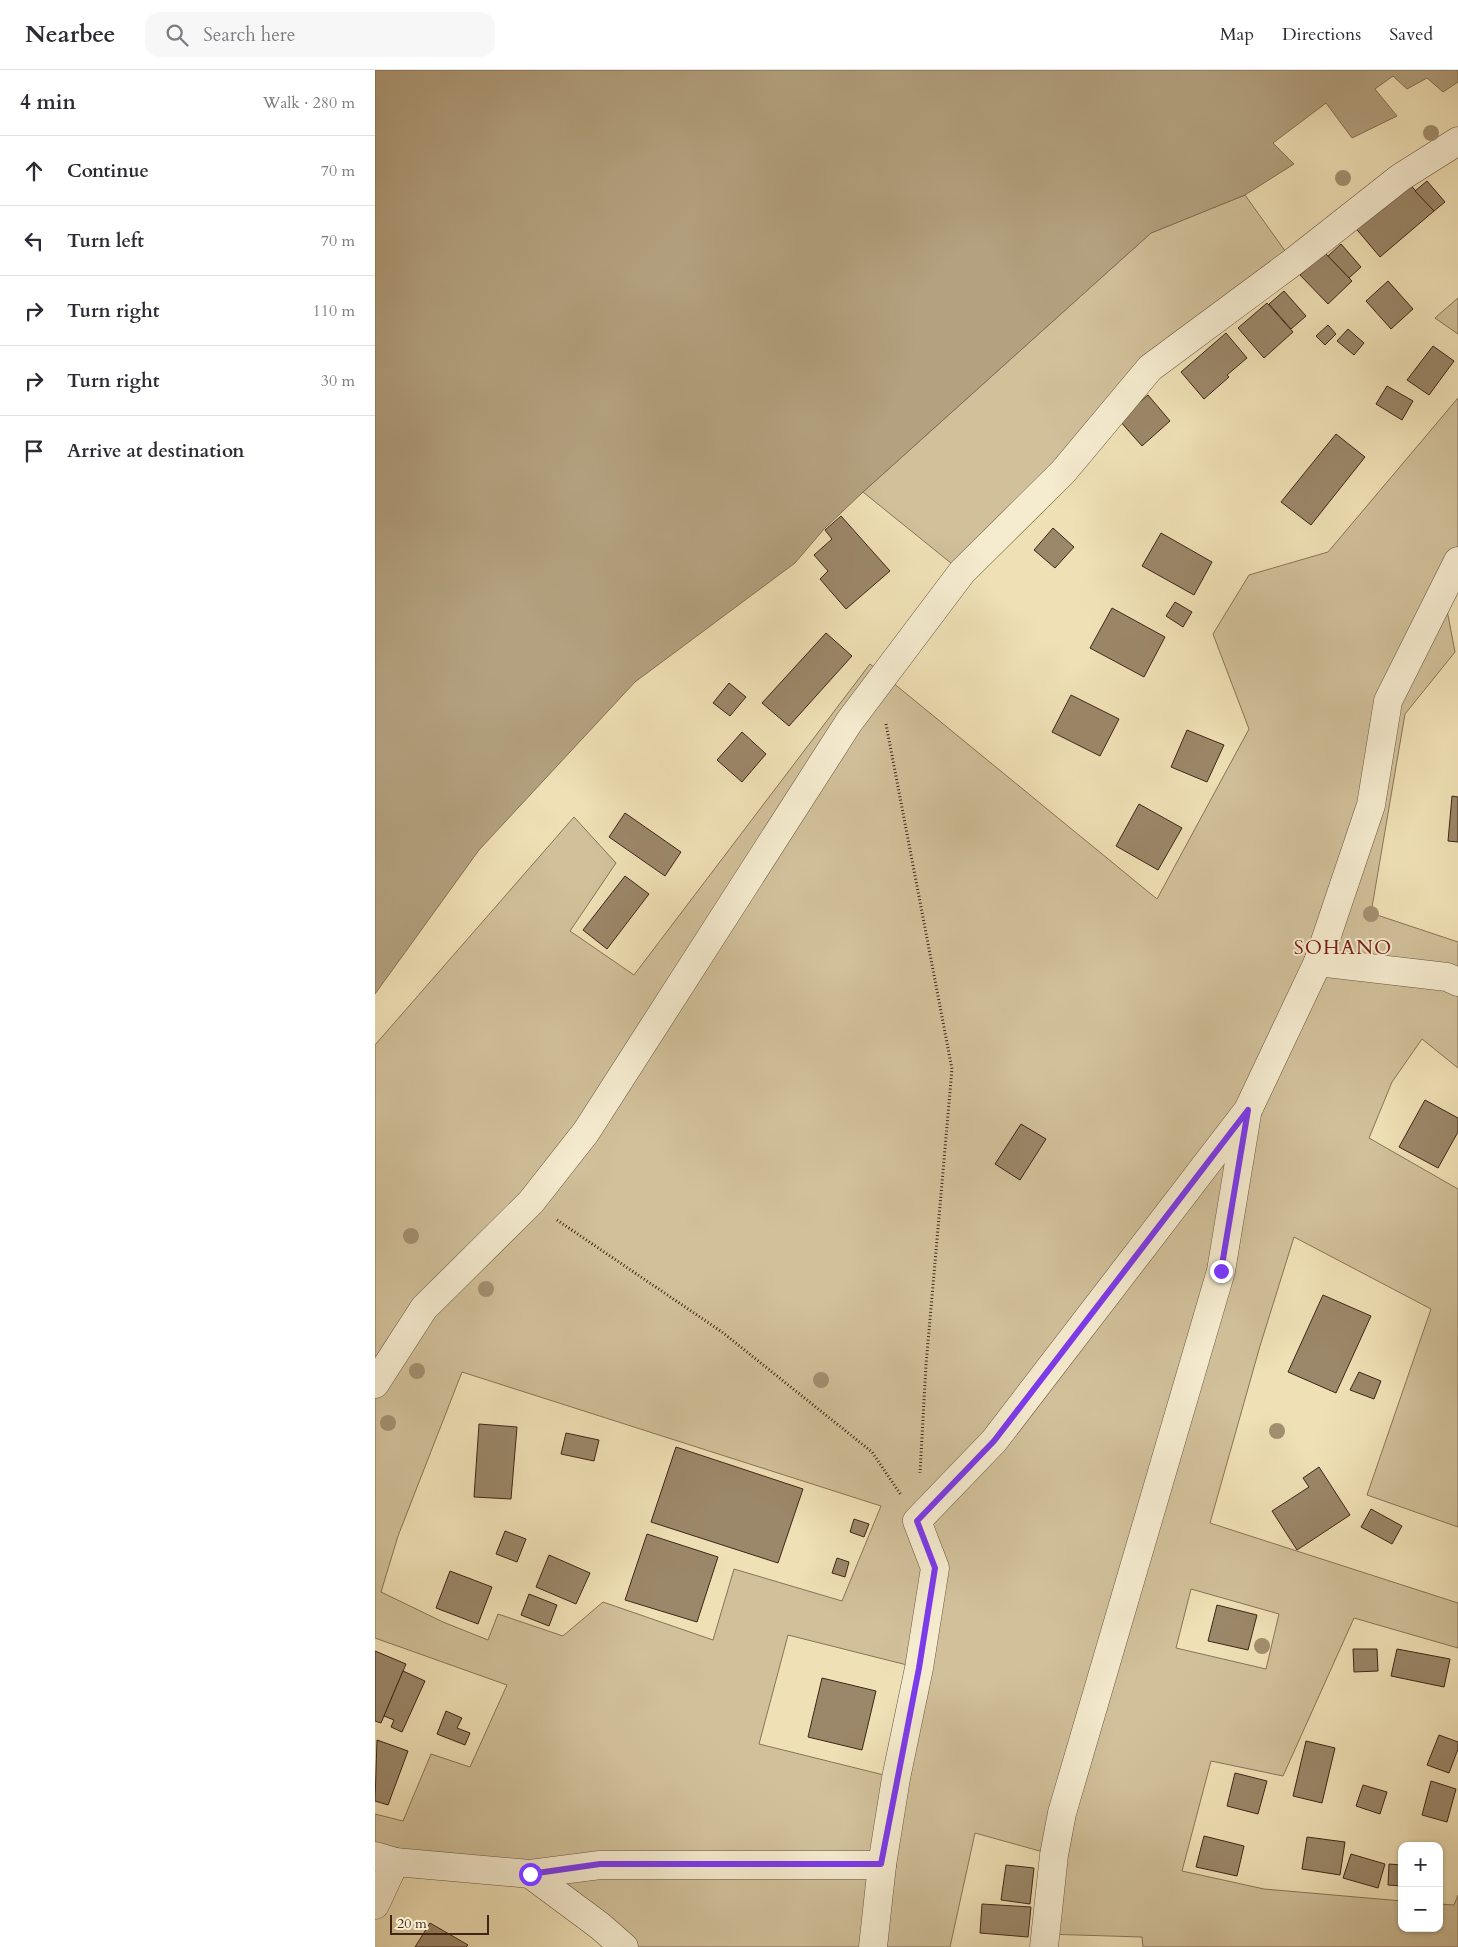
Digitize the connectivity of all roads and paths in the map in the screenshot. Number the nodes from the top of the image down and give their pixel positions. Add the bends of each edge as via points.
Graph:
1 (1458, 140) edge
2 (1458, 561) edge
3 (876, 686) junction
4 (1318, 962) junction
5 (1458, 982) edge
6 (1248, 1110) junction
7 (531, 1202) junction
8 (375, 1384) edge
9 (917, 1521) junction
10 (385, 1859) edge
11 (881, 1864) junction
12 (530, 1874) junction
13 (375, 1905) edge
14 (624, 1947) edge
15 (873, 1947) edge
16 (1044, 1947) edge

1 - 3 street via 1401,177 1150,368 1063,472 962,572
2 - 4 street via 1388,701 1371,805
3 - 7 street via 849,722 586,1132
3 - 9 path via 892,748 952,1069 926,1365
4 - 5 street via 1447,977
4 - 6 street
6 - 9 street via 994,1441
6 - 16 street via 1221,1271 1062,1813
7 - 8 street via 424,1308
7 - 9 path via 722,1332 872,1452
9 - 11 street via 935,1568
10 - 12 street
10 - 13 street
11 - 12 street via 600,1864
11 - 15 street
12 - 14 street

